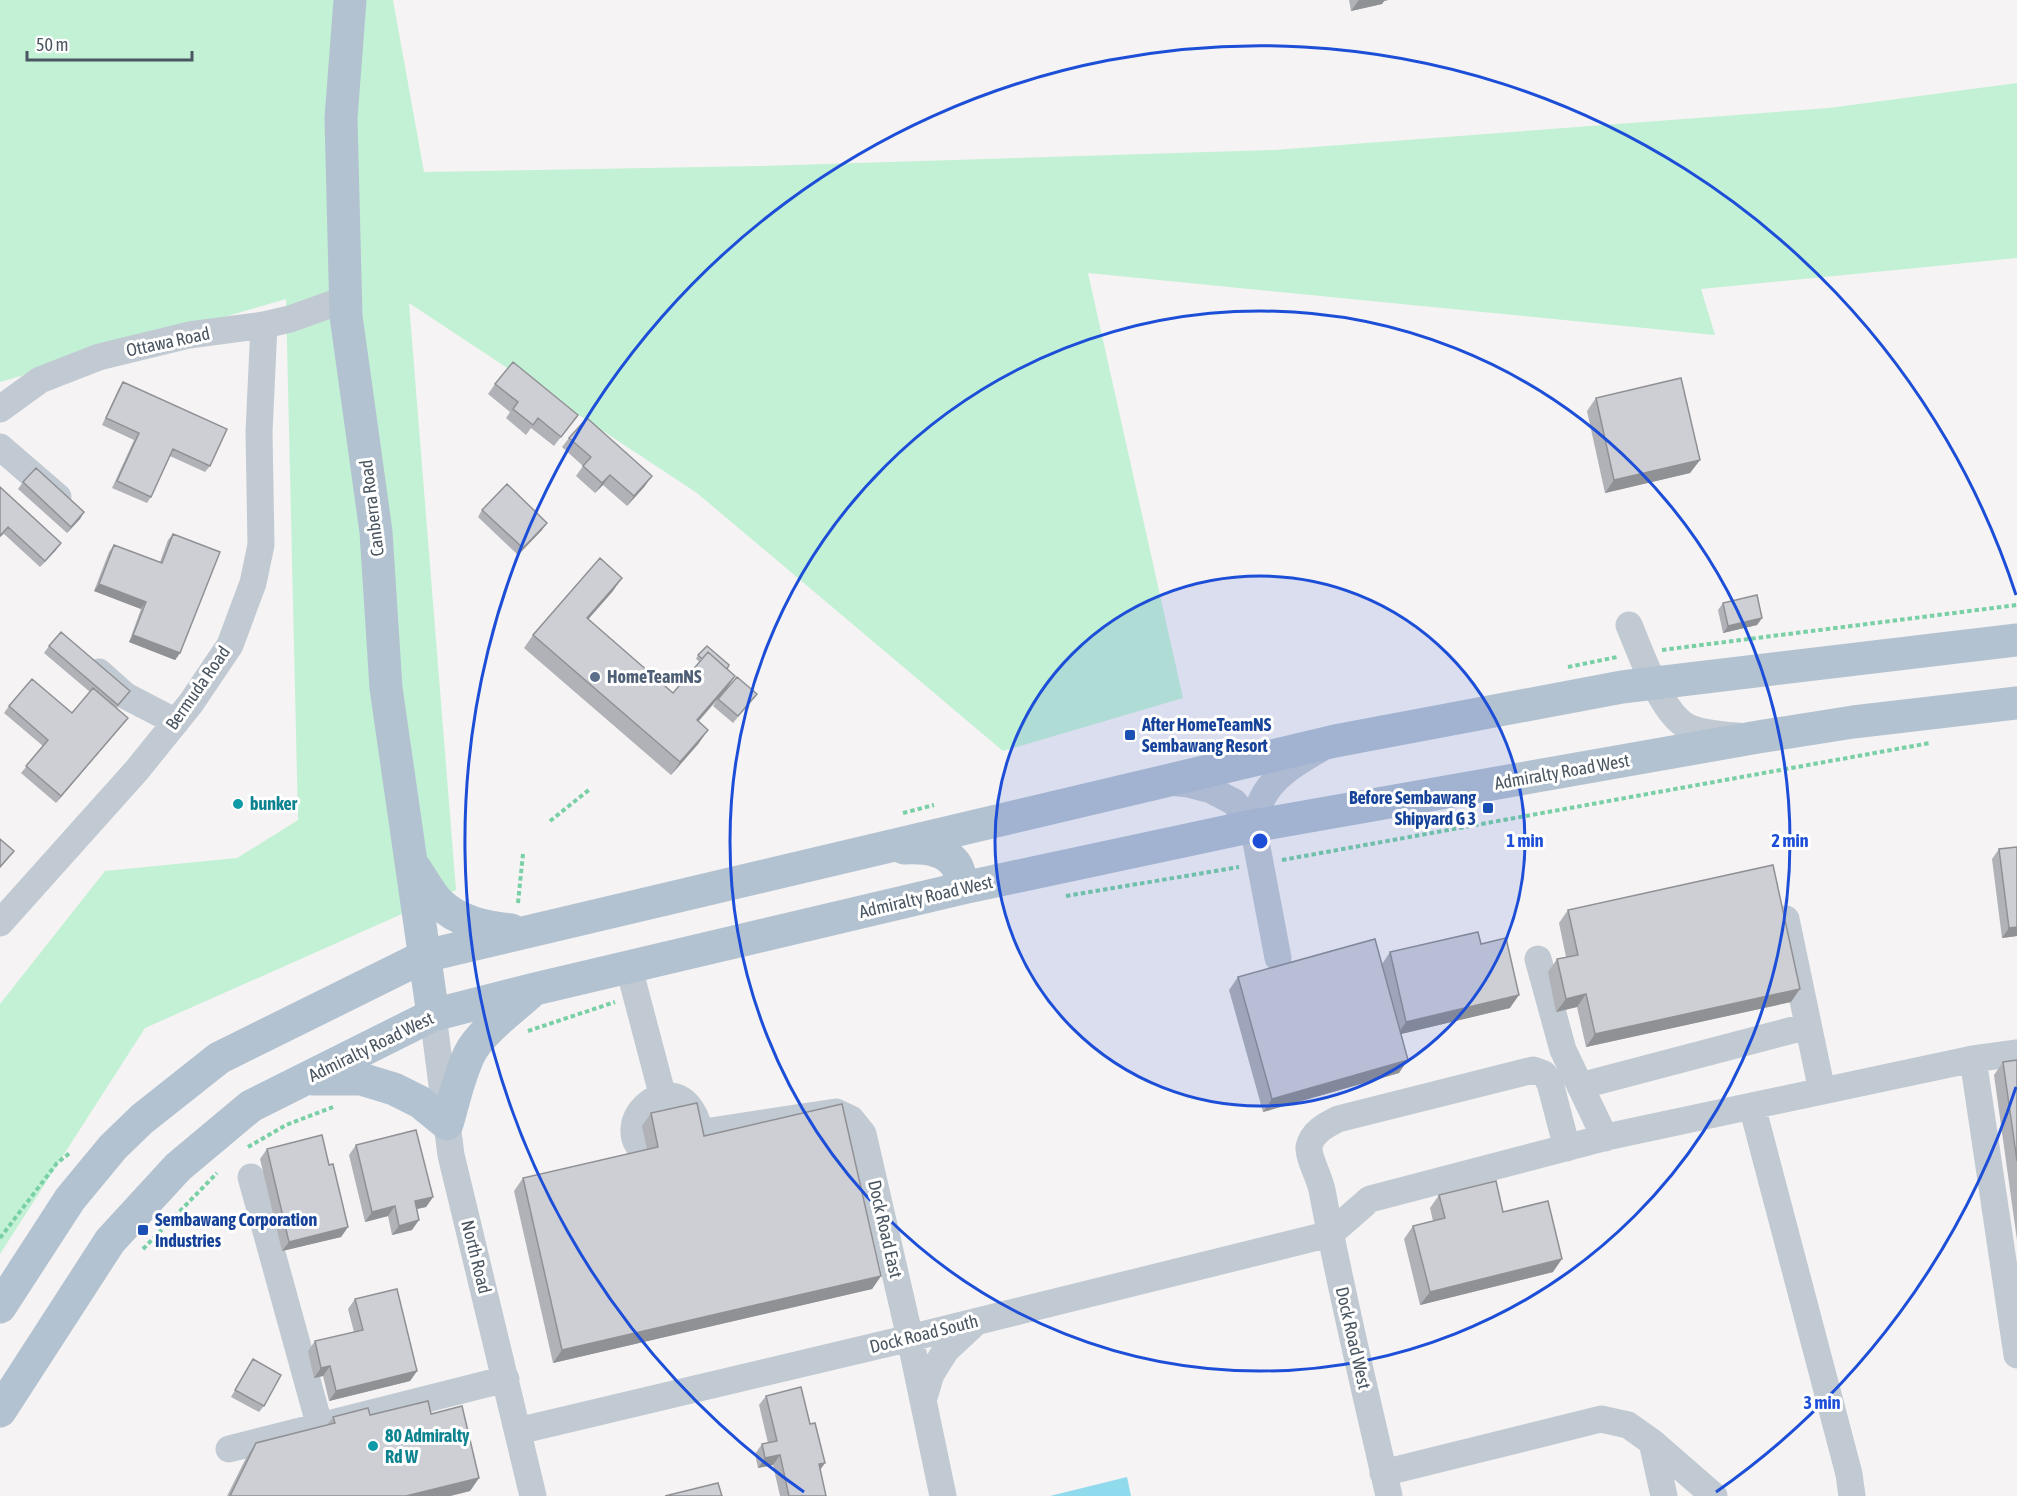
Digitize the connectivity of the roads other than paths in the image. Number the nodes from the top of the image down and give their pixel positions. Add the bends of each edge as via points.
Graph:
1 (350, 0) edge
2 (346, 299) junction
3 (264, 325) junction
4 (0, 409) edge
5 (0, 447) edge
6 (73, 511) edge
7 (1629, 625) dead end
8 (2017, 640) edge
9 (82, 655) edge
10 (1655, 683) junction
11 (2017, 703) edge
12 (176, 722) junction
13 (1758, 737) junction
14 (1335, 741) junction
15 (1162, 781) junction
16 (1253, 826) junction
17 (868, 850) junction
18 (410, 862) junction
19 (963, 888) junction
20 (520, 918) junction
21 (1786, 919) edge
22 (0, 923) edge
23 (425, 956) junction
24 (1278, 958) dead end
25 (1538, 959) dead end
26 (629, 968) junction
27 (535, 989) junction
28 (432, 1015) junction
29 (1808, 1026) junction
30 (2017, 1053) edge
31 (1973, 1059) junction
32 (303, 1080) junction
33 (1580, 1086) junction
34 (1822, 1091) junction
35 (663, 1097) junction
36 (1752, 1106) junction
37 (447, 1124) junction
38 (1605, 1138) junction
39 (1567, 1148) junction
40 (648, 1154) edge
41 (250, 1177) dead end
42 (1330, 1234) junction
43 (0, 1307) edge
44 (978, 1321) junction
45 (910, 1338) junction
46 (2017, 1355) edge
47 (506, 1379) junction
48 (923, 1401) junction
49 (0, 1411) edge
50 (320, 1426) junction
51 (518, 1431) junction
52 (1652, 1442) junction
53 (230, 1449) dead end
54 (1386, 1484) edge
55 (533, 1496) edge
56 (943, 1496) edge
57 (1664, 1496) edge
58 (1714, 1496) edge
59 (1852, 1496) edge

1 - 2 main road, Canberra Road via 341,118
2 - 3 street, Ottawa Road
2 - 18 main road, Canberra Road via 376,532 387,688
3 - 4 street, Ottawa Road via 189,335 99,357 40,381
3 - 12 street, Bermuda Road via 259,432 261,544 253,583 230,645
5 - 6 street
7 - 10 street
8 - 10 main road
9 - 12 street via 126,696
10 - 13 street via 1664,704 1684,725 1713,734
10 - 14 main road
11 - 13 main road, Admiralty Road West
12 - 22 street, Bermuda Road
13 - 16 main road, Admiralty Road West
14 - 15 main road
14 - 16 street via 1278,778 1262,798
15 - 16 street via 1211,790 1234,802
15 - 17 main road
16 - 19 main road, Admiralty Road West
16 - 24 street
17 - 19 main road via 920,847 943,853 957,866
17 - 20 main road
18 - 20 main road via 439,902 462,919 483,926
18 - 23 main road, Canberra Road
19 - 26 main road, Admiralty Road West
20 - 23 main road
21 - 29 street
23 - 28 main road, Canberra Road
23 - 43 main road via 219,1058 142,1119 70,1199
25 - 33 street via 1563,1050
26 - 27 main road, Admiralty Road West
26 - 35 street
27 - 28 main road, Admiralty Road West
27 - 37 main road via 495,1023 471,1051
28 - 32 main road, Admiralty Road West
28 - 37 street, North Road
29 - 33 street
29 - 34 street
30 - 31 street
31 - 34 street
31 - 46 street
32 - 37 main road via 361,1079 394,1089 420,1102
32 - 49 main road, Admiralty Road West via 251,1106 178,1167 110,1241
33 - 38 street
34 - 36 street
35 - 40 street via 650,1101 634,1125 636,1139
35 - 45 street, Dock Road East via 677,1098 689,1106 697,1118 696,1138 836,1112 851,1119 863,1134
36 - 38 street
36 - 59 street
37 - 47 street, North Road via 451,1155
38 - 39 street
39 - 42 street via 1370,1199
39 - 42 street, Dock Road West via 1550,1083 1544,1074 1533,1070 1338,1119 1320,1129 1309,1149 1320,1180
41 - 50 street
42 - 44 street, Dock Road South
42 - 54 street, Dock Road West
44 - 45 street, Dock Road South
44 - 48 street via 946,1350 931,1374
45 - 48 street, Dock Road East
45 - 51 street, Dock Road South
47 - 50 street
47 - 51 street, North Road
48 - 56 street, Dock Road East
50 - 53 street
51 - 55 street, North Road
52 - 54 street via 1628,1425 1601,1419
52 - 57 street
52 - 58 street

